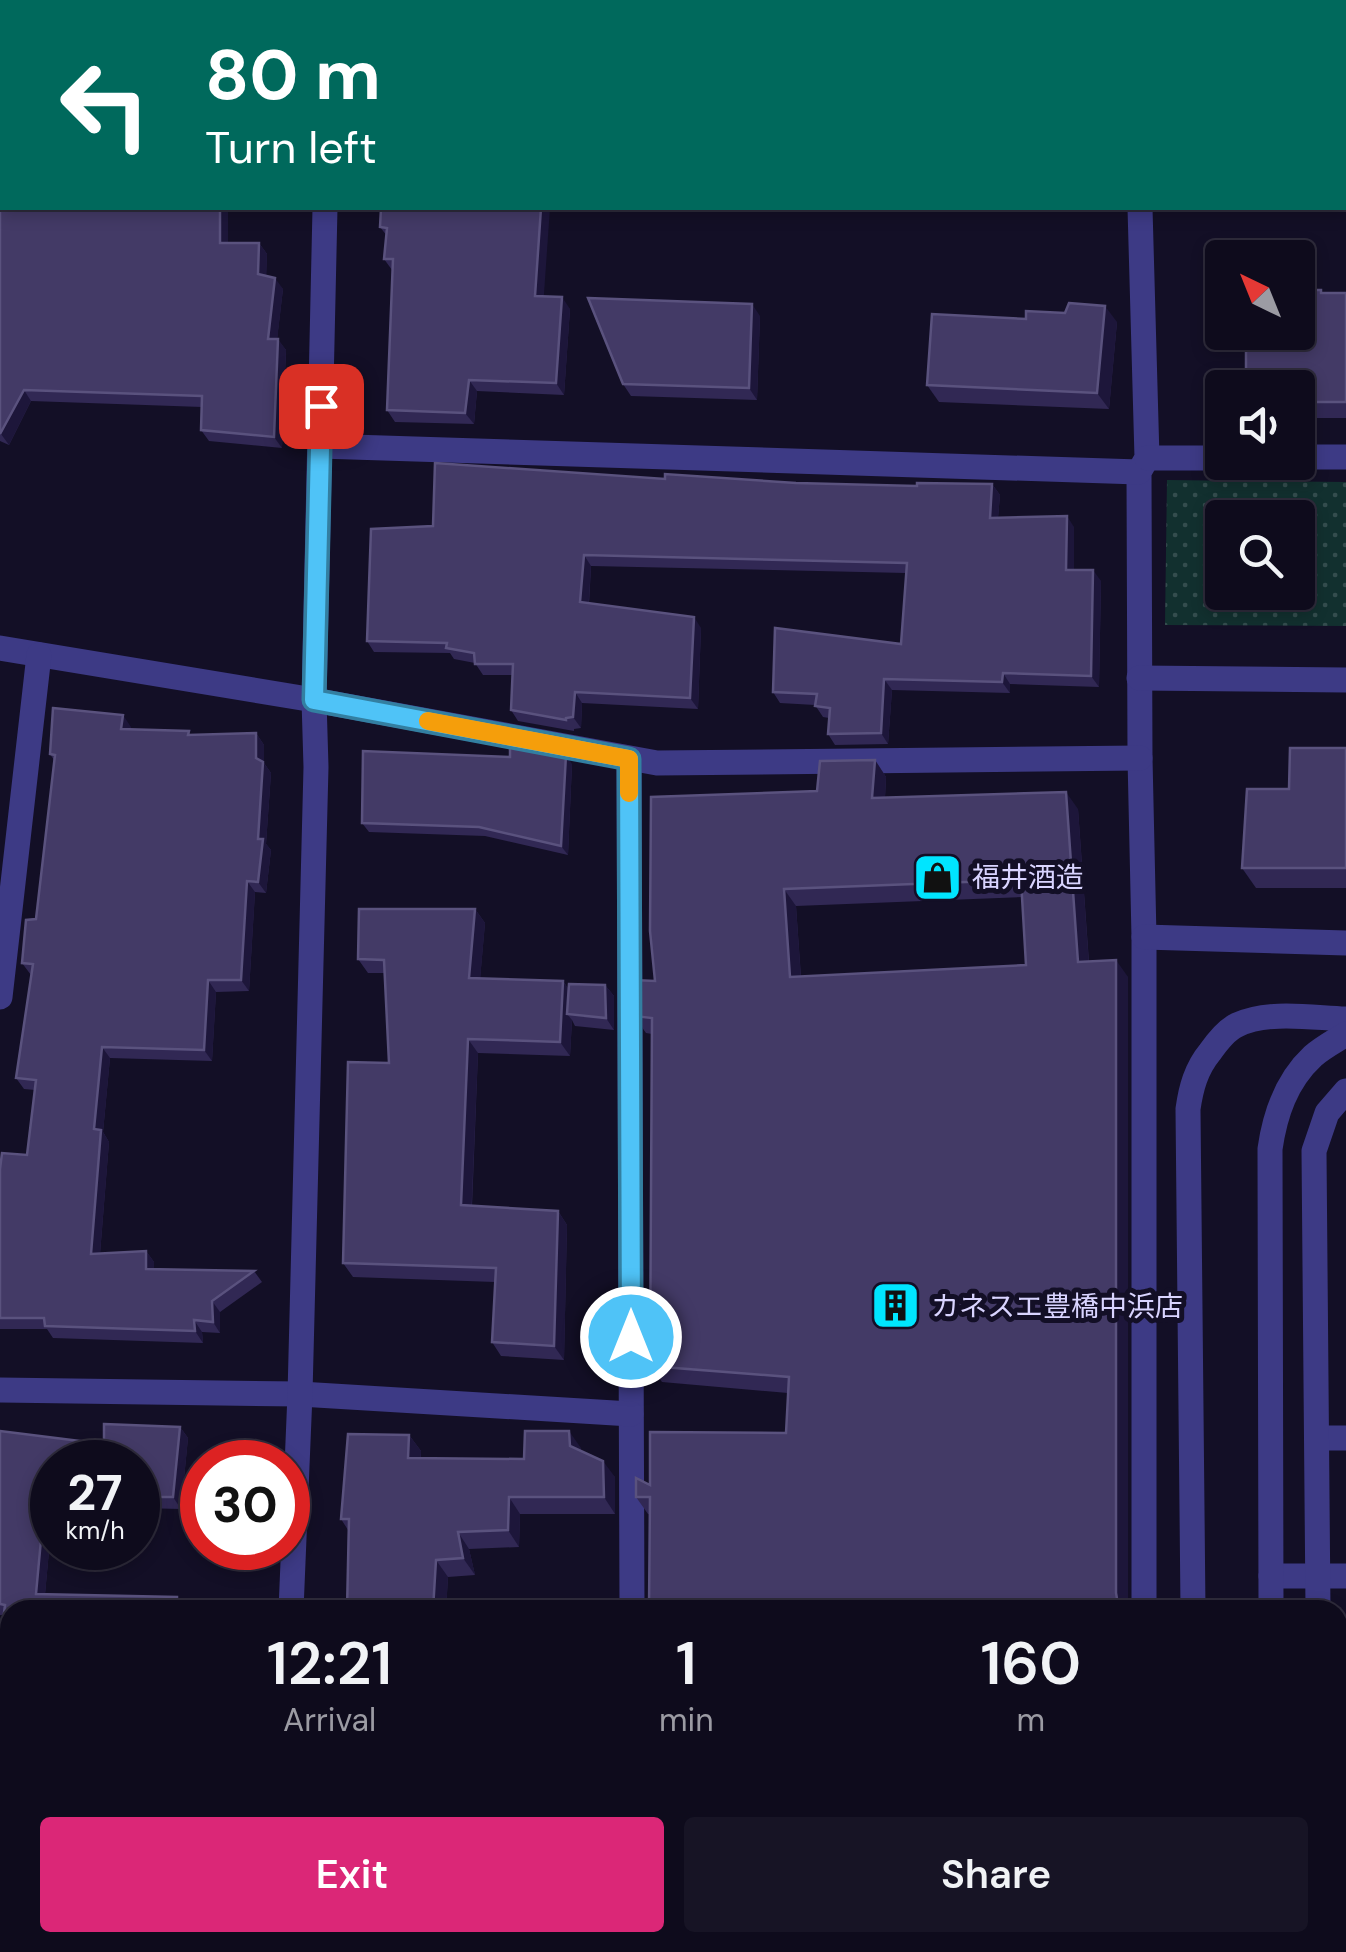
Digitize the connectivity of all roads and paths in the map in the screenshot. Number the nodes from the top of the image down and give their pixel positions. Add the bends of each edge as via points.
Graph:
1 (325, 210) edge
2 (1140, 210) edge
3 (320, 446) junction
4 (1346, 457) edge
5 (1315, 458) edge
6 (1205, 460) edge
7 (1143, 465) junction
8 (0, 648) edge
9 (39, 655) junction
10 (1139, 678) junction
11 (1346, 680) edge
12 (314, 700) junction
13 (1140, 758) junction
14 (629, 759) junction
15 (1144, 937) junction
16 (1346, 942) edge
17 (0, 996) edge
18 (1346, 1019) edge
19 (1346, 1034) edge
20 (1346, 1091) edge
21 (0, 1390) edge
22 (300, 1394) junction
23 (631, 1414) junction
24 (1317, 1438) junction
25 (1346, 1438) edge
26 (1271, 1576) junction
27 (1318, 1576) junction
28 (1346, 1576) edge
29 (291, 1600) edge
30 (632, 1600) edge
31 (1144, 1600) edge
32 (1194, 1600) edge
33 (1271, 1600) edge
34 (1318, 1600) edge

1 - 3 street
2 - 7 street
3 - 7 street
3 - 12 street
4 - 5 street
6 - 7 street
7 - 10 street
8 - 9 street
9 - 12 street
9 - 17 street
10 - 11 street
10 - 13 street
12 - 14 street
12 - 22 street
13 - 14 street
13 - 15 street
14 - 23 street
15 - 16 street
15 - 31 street
18 - 32 street via 1275,1018 1234,1026 1201,1063 1190,1090
19 - 26 street via 1296,1076 1274,1120 1268,1189
20 - 24 street via 1327,1114 1314,1151
21 - 22 street
22 - 23 street
22 - 29 street
23 - 30 street
24 - 25 street
24 - 27 street
26 - 27 street
26 - 33 street
27 - 28 street
27 - 34 street

